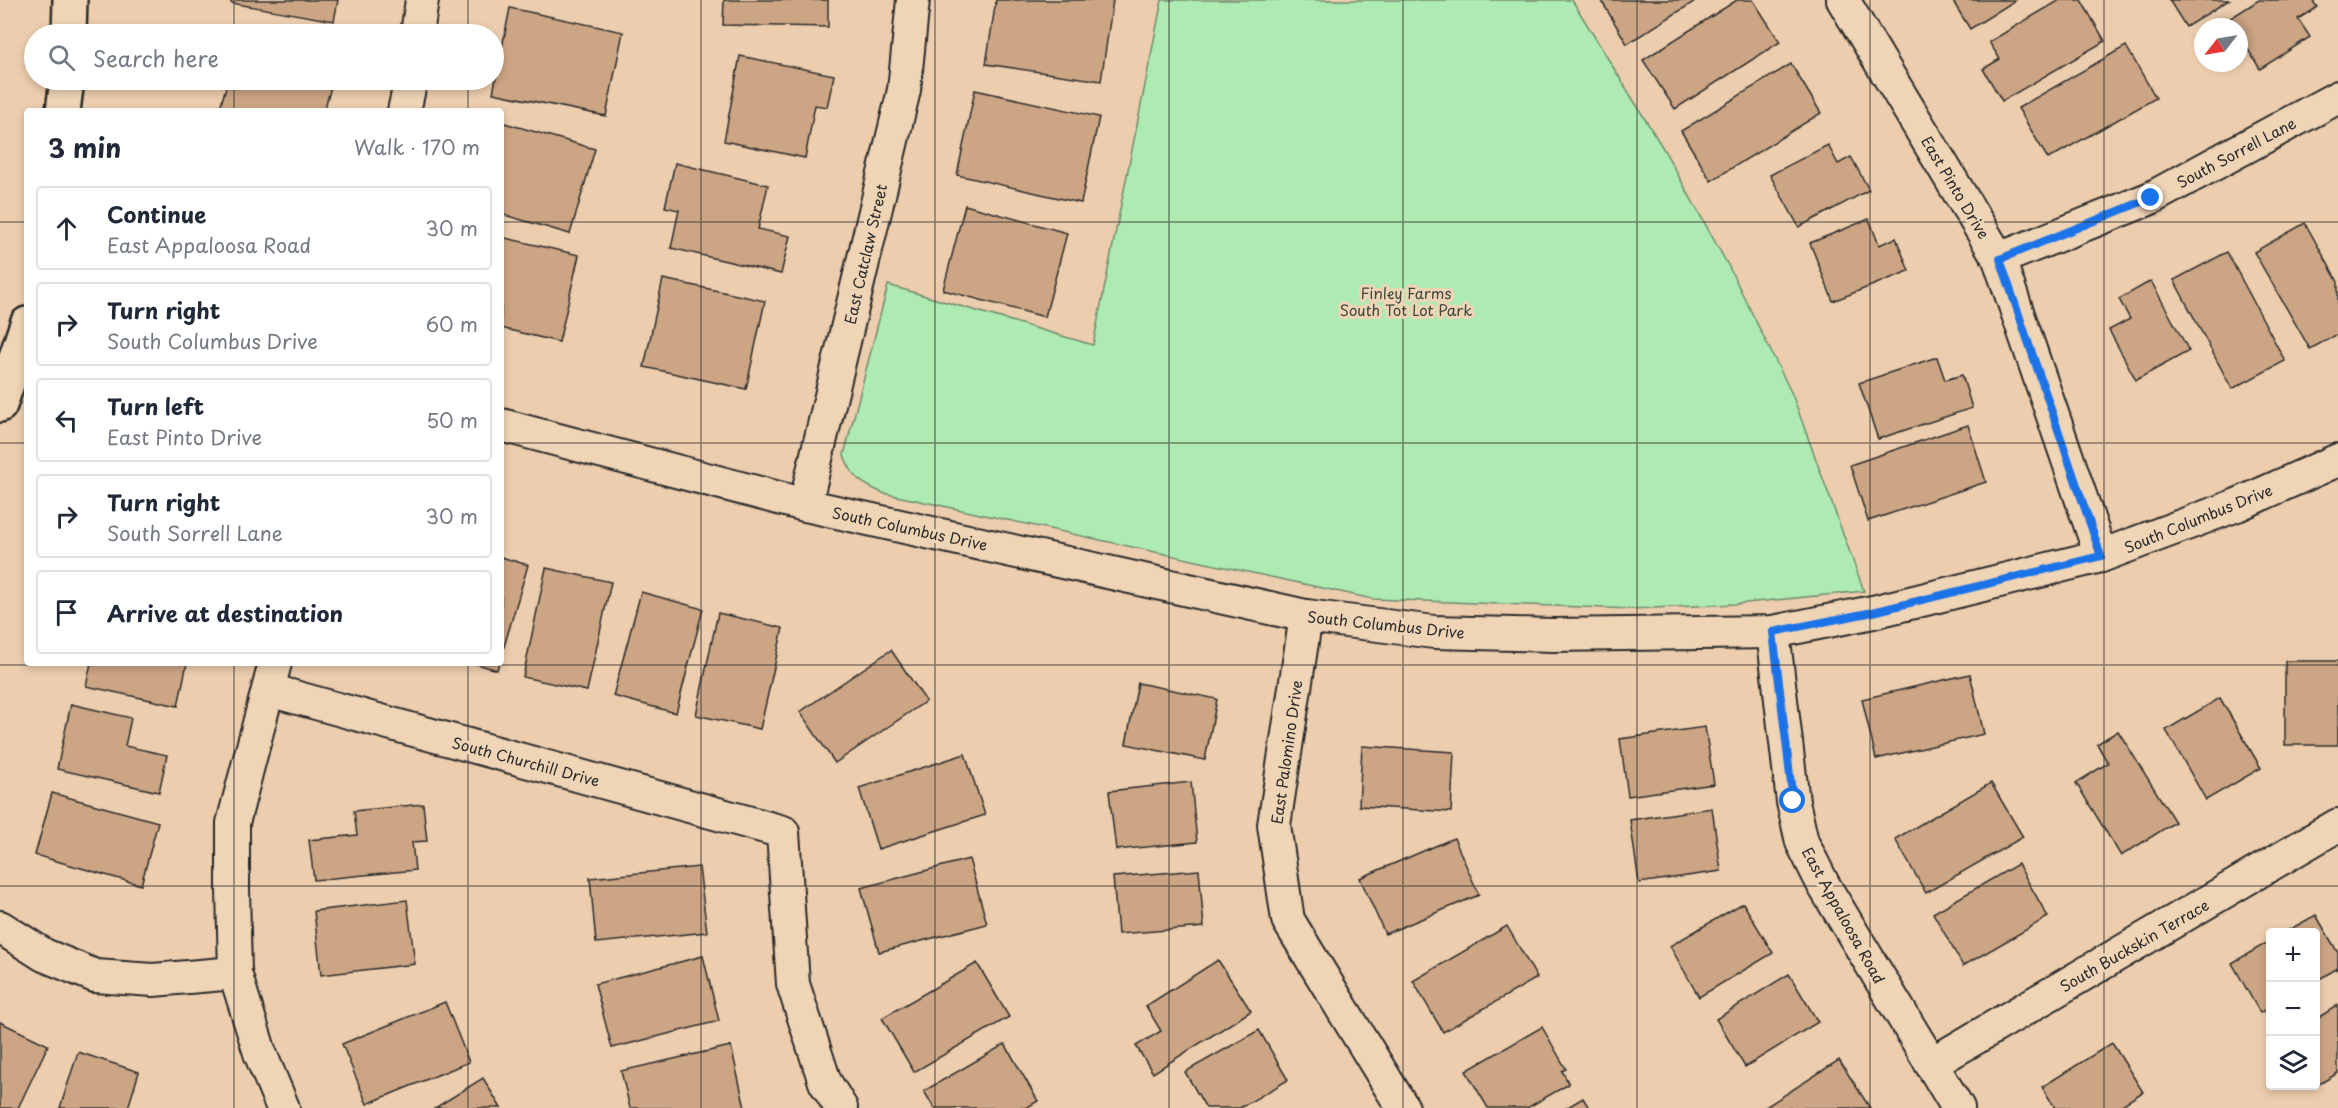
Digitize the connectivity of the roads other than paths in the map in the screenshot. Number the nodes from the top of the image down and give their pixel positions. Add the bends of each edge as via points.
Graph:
1 (70, 0) edge
2 (422, 0) edge
3 (913, 0) edge
4 (1843, 0) edge
5 (69, 24) edge
6 (418, 24) edge
7 (66, 90) edge
8 (409, 90) edge
9 (2338, 97) edge
10 (63, 108) edge
11 (405, 108) edge
12 (2000, 259) junction
13 (24, 333) edge
14 (0, 405) edge
15 (504, 426) edge
16 (2338, 460) edge
17 (805, 505) junction
18 (2101, 556) junction
19 (1306, 616) junction
20 (1773, 632) junction
21 (272, 677) edge
22 (2338, 825) edge
23 (0, 927) edge
24 (235, 973) junction
25 (1931, 1064) junction
26 (283, 1108) edge
27 (841, 1108) edge
28 (1403, 1108) edge
29 (1958, 1108) edge

1 - 5 street
2 - 6 street
3 - 17 street, East Catclaw Street via 904,90
4 - 12 street, East Pinto Drive
7 - 10 street
8 - 11 street
9 - 12 street, South Sorrell Lane via 2151,198
12 - 18 street, East Pinto Drive
13 - 14 street
15 - 17 street, South Columbus Drive
16 - 18 street, South Columbus Drive via 2237,505
17 - 19 street, South Columbus Drive
18 - 20 street, South Columbus Drive via 1873,612
19 - 20 street, South Columbus Drive via 1446,632
19 - 28 street, East Palomino Drive via 1274,825 1288,920
20 - 25 street, East Appaloosa Road via 1793,801 1802,842
21 - 24 street via 233,823
21 - 27 street, South Churchill Drive via 783,832 793,984 825,1082
22 - 25 street, South Buckskin Terrace
23 - 24 street via 44,955 95,976 153,980
24 - 26 street via 260,1053
25 - 29 street, East Appaloosa Road

